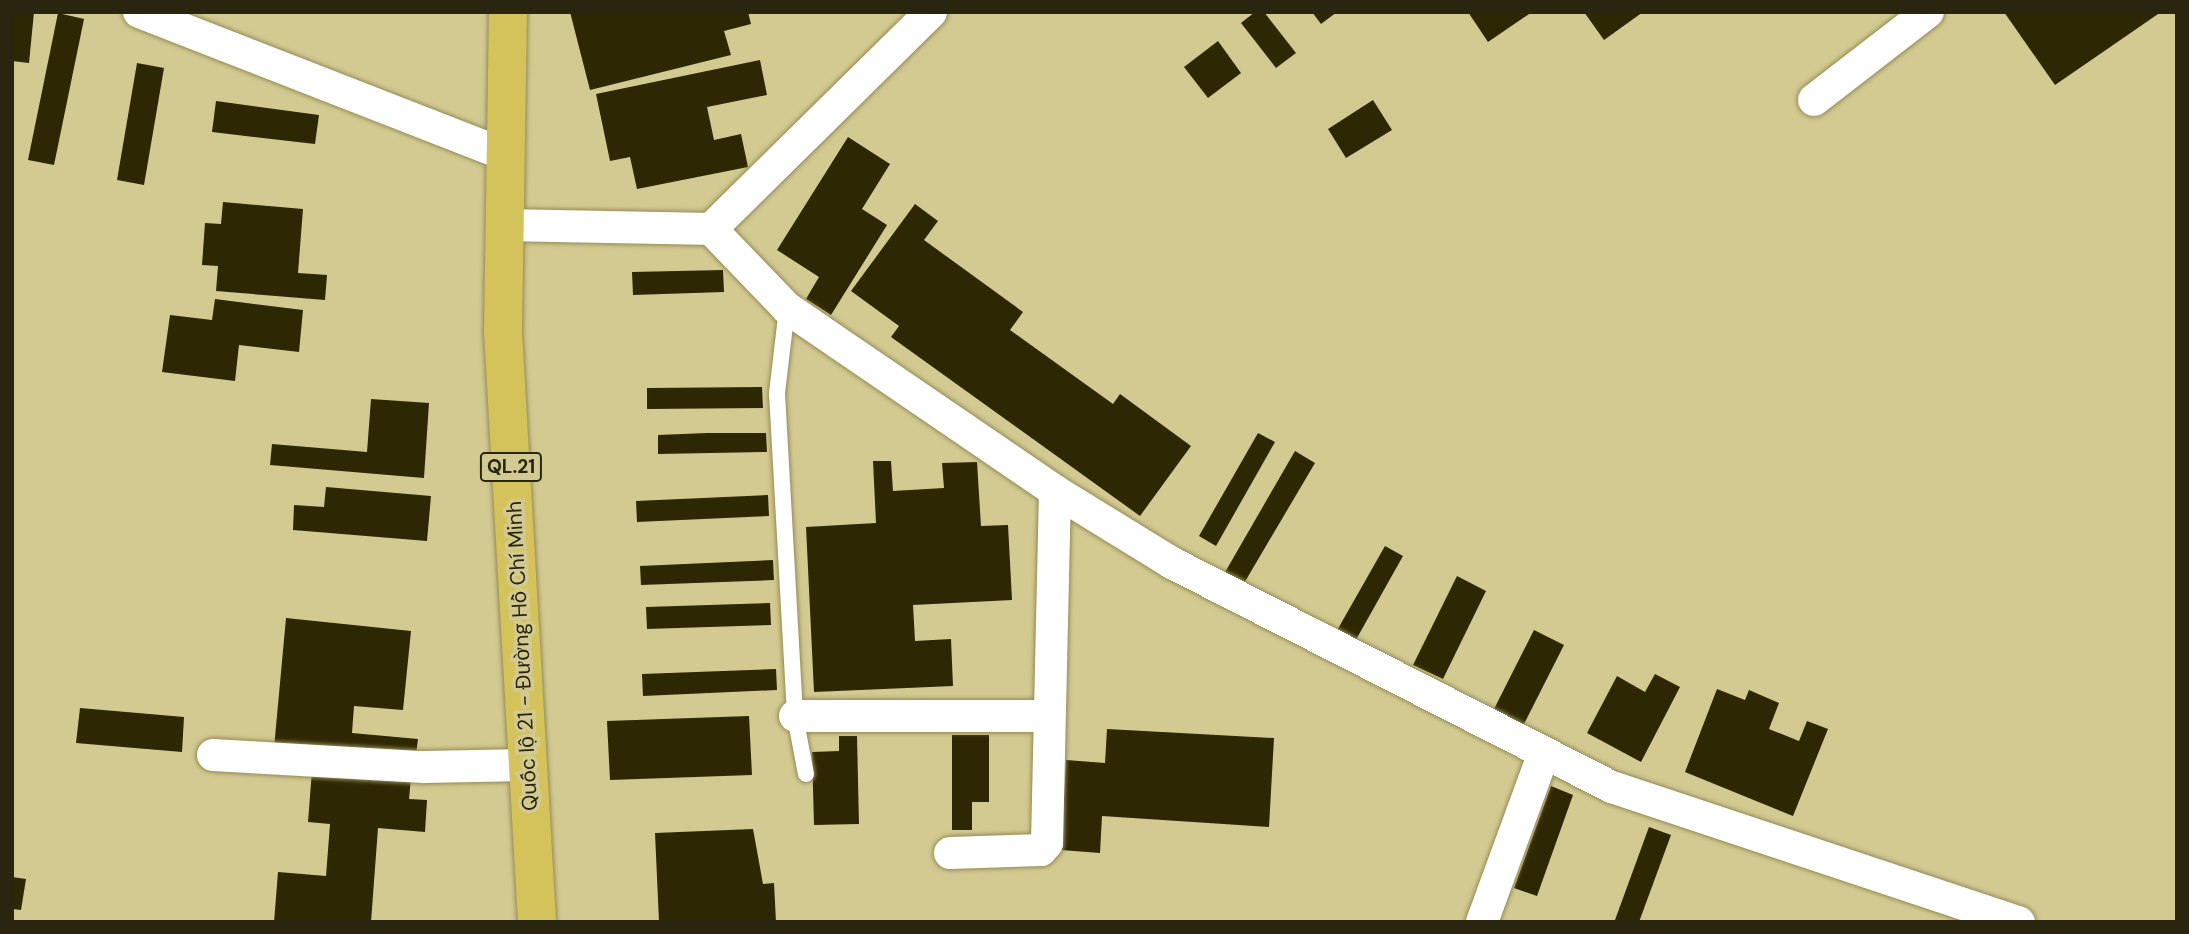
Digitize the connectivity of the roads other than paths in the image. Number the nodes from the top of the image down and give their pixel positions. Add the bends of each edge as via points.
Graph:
1 (139, 12) edge
2 (508, 12) edge
3 (931, 12) edge
4 (1928, 12) edge
5 (1814, 100) dead end
6 (506, 155) junction
7 (505, 225) junction
8 (711, 229) junction
9 (787, 308) junction
10 (1055, 491) junction
11 (794, 716) junction
12 (1049, 716) junction
13 (1544, 753) junction
14 (213, 755) dead end
15 (528, 765) junction
16 (806, 774) dead end
17 (950, 853) dead end
18 (537, 922) edge
19 (1482, 922) edge
20 (2019, 922) edge

1 - 6 street
2 - 6 highway, Quốc lộ 21 - Đường Hồ Chí Minh / QL.21
3 - 8 street
4 - 5 street
6 - 7 highway, Quốc lộ 21 - Đường Hồ Chí Minh / QL.21
7 - 8 street
7 - 15 highway, Quốc lộ 21 - Đường Hồ Chí Minh / QL.21 via 503,332
8 - 9 street
9 - 10 street
9 - 11 lane via 777,393
10 - 12 street
10 - 13 street via 1172,563
11 - 12 street
11 - 16 lane
12 - 17 street via 1047,843 1041,850
13 - 19 street
13 - 20 street via 1612,788
14 - 15 street via 424,767
15 - 18 highway, Quốc lộ 21 - Đường Hồ Chí Minh / QL.21

